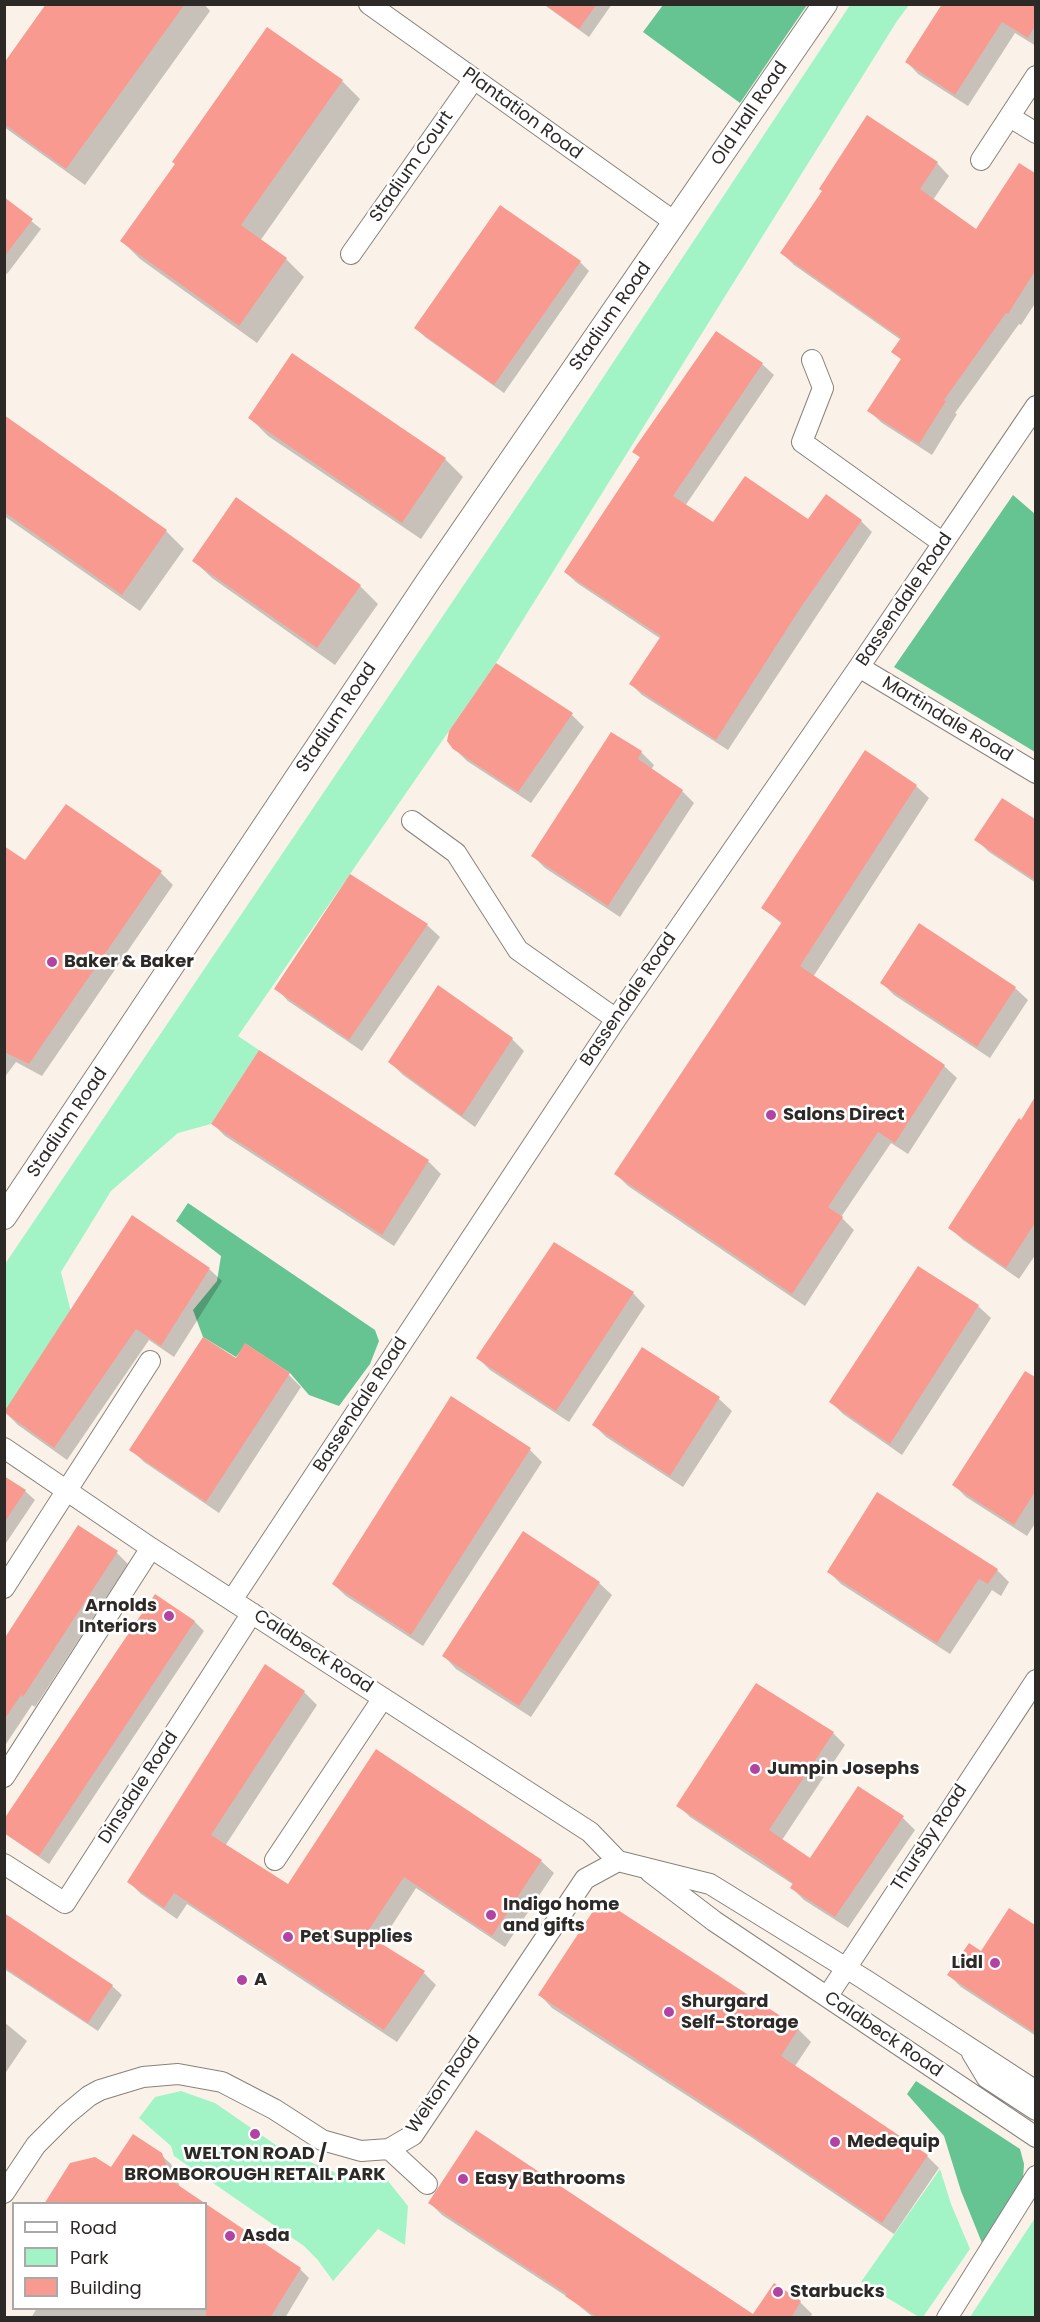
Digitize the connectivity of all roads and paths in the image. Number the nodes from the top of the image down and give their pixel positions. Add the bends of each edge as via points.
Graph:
1 (369, 4) edge
2 (825, 4) edge
3 (1035, 76) edge
4 (474, 79) junction
5 (1010, 117) junction
6 (1035, 133) edge
7 (981, 160) dead end
8 (676, 223) junction
9 (351, 254) dead end
10 (812, 360) dead end
11 (1035, 406) edge
12 (943, 543) junction
13 (859, 667) junction
14 (1035, 773) edge
15 (412, 821) dead end
16 (616, 1019) junction
17 (4, 1217) edge
18 (150, 1361) dead end
19 (4, 1448) edge
20 (68, 1491) junction
21 (151, 1548) junction
22 (4, 1588) edge
23 (232, 1600) junction
24 (252, 1613) junction
25 (1035, 1680) edge
26 (383, 1698) junction
27 (4, 1777) edge
28 (275, 1860) dead end
29 (618, 1860) junction
30 (4, 1864) edge
31 (644, 1868) junction
32 (846, 1968) junction
33 (826, 1997) junction
34 (970, 2049) junction
35 (1035, 2091) edge
36 (1035, 2110) edge
37 (1035, 2137) edge
38 (389, 2149) junction
39 (1035, 2176) edge
40 (427, 2184) dead end
41 (4, 2193) edge
42 (947, 2318) edge

1 - 4 street, Plantation Road
2 - 8 street, Old Hall Road
3 - 5 street
4 - 8 street, Plantation Road
4 - 9 street, Stadium Court
5 - 6 street
5 - 7 street
8 - 17 street, Stadium Road via 429,580
10 - 12 street via 823,388 802,442
11 - 12 street, Bassendale Road
12 - 13 street, Bassendale Road
13 - 14 street, Martindale Road
13 - 16 street, Bassendale Road
15 - 16 street via 456,853 518,950
16 - 23 street, Bassendale Road
18 - 20 street
19 - 20 street, Caldbeck Road
20 - 21 street, Caldbeck Road
20 - 22 street
21 - 23 street, Caldbeck Road
21 - 27 street
23 - 24 street, Caldbeck Road
24 - 26 street, Caldbeck Road
24 - 30 street, Dinsdale Road via 65,1903
25 - 32 street, Thursby Road
26 - 28 street
26 - 29 street, Caldbeck Road via 590,1832
29 - 31 street, Caldbeck Road
29 - 38 street, Welton Road via 585,1879 413,2135
31 - 32 street, Caldbeck Road via 710,1884
31 - 33 street, Caldbeck Road
32 - 33 street, Thursby Road
32 - 34 street, Caldbeck Road
33 - 37 street, Caldbeck Road
34 - 35 street, Caldbeck Road
34 - 36 street via 987,2078
38 - 40 street
38 - 41 street, Welton Road via 362,2151 322,2140 222,2082 178,2074 143,2078 88,2096 36,2145
39 - 42 street

